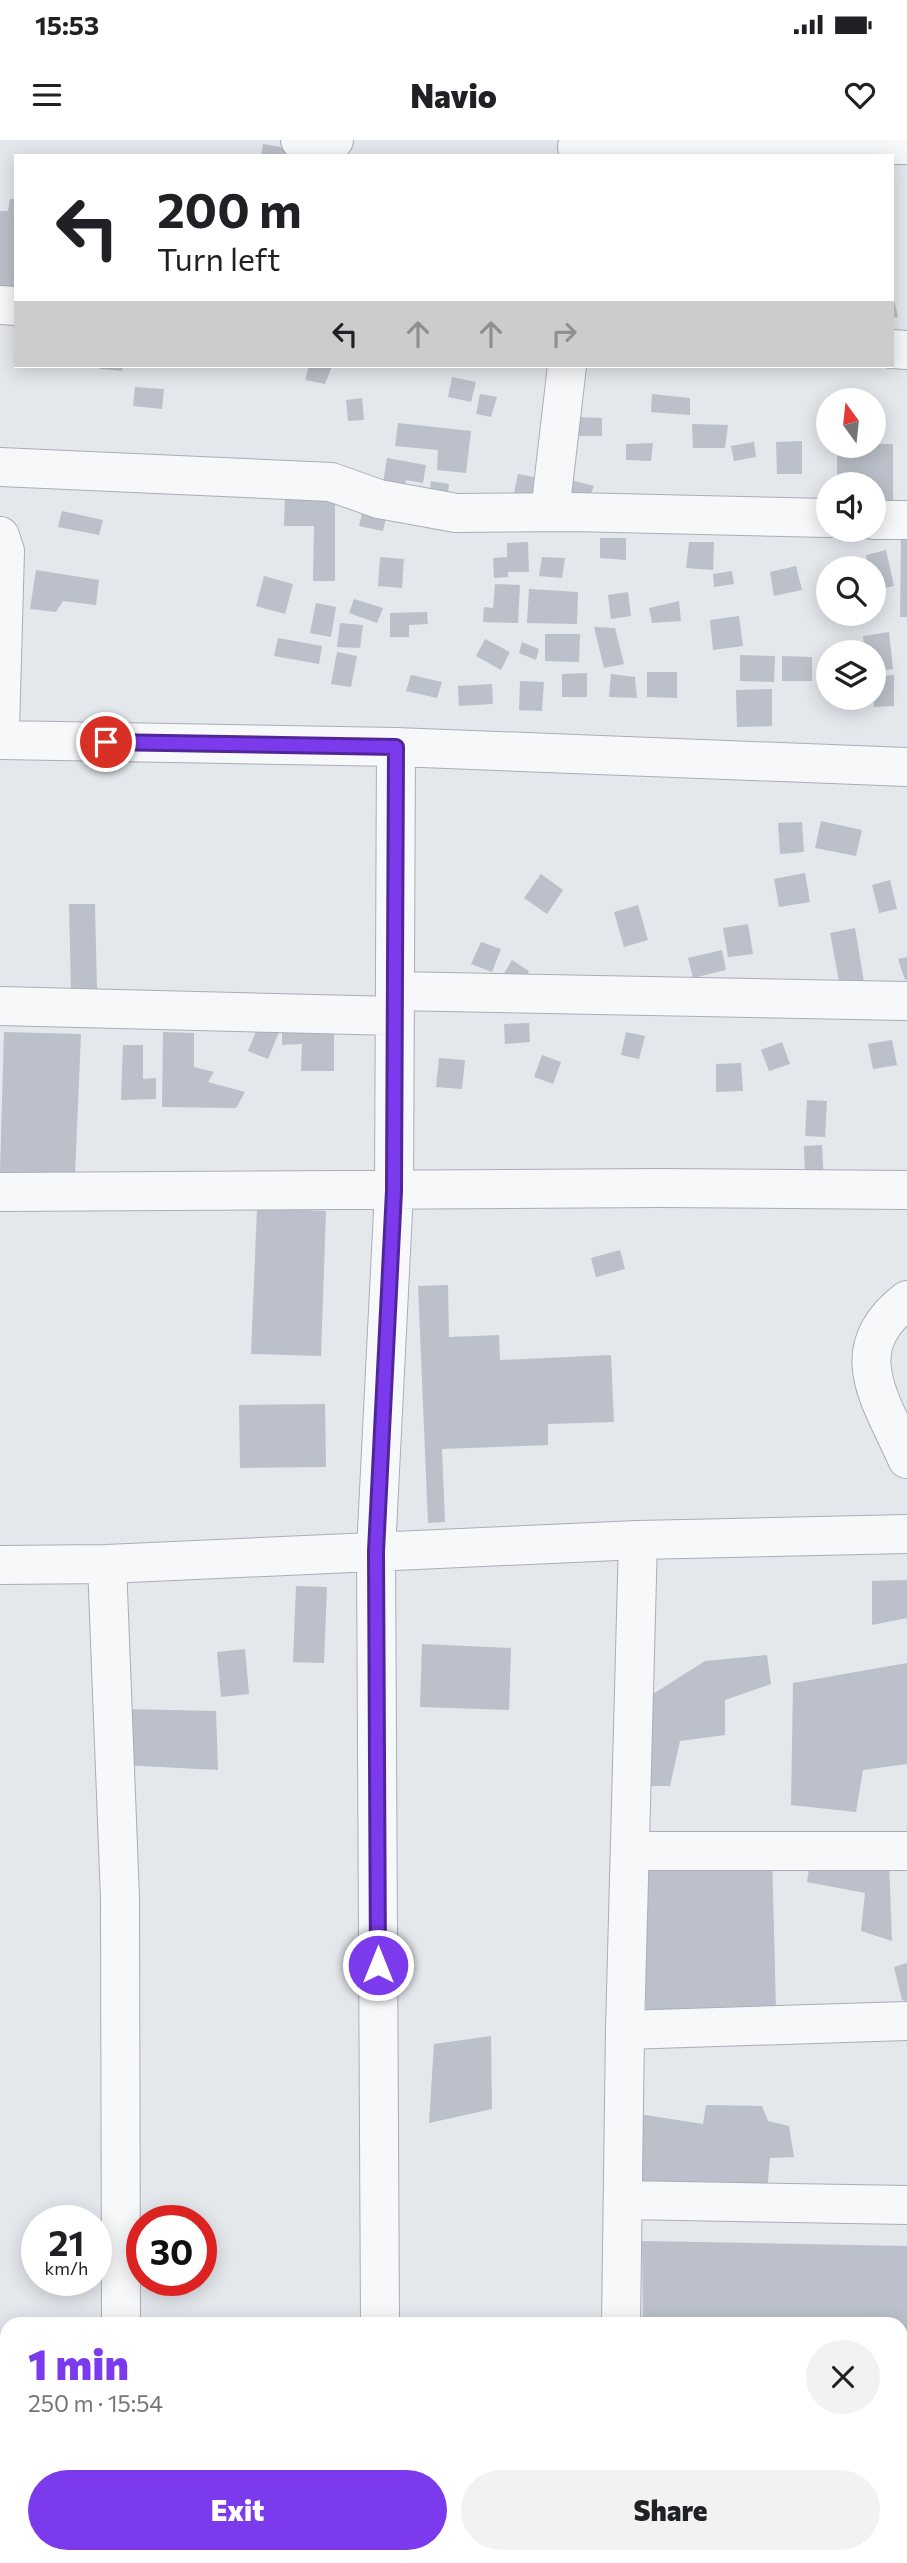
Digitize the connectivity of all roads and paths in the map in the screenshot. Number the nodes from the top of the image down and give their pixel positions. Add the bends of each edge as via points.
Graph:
1 (300, 140) edge
2 (334, 140) edge
3 (907, 145) edge
4 (577, 148) edge
5 (567, 368) edge
6 (0, 467) edge
7 (550, 512) junction
8 (816, 518) edge
9 (886, 520) edge
10 (907, 520) edge
11 (0, 536) edge
12 (0, 729) edge
13 (0, 740) edge
14 (396, 747) junction
15 (907, 767) edge
16 (907, 1000) edge
17 (395, 1003) junction
18 (0, 1006) edge
19 (907, 1190) edge
20 (394, 1191) junction
21 (0, 1192) edge
22 (907, 1300) edge
23 (907, 1459) edge
24 (907, 1534) edge
25 (638, 1540) junction
26 (376, 1551) junction
27 (107, 1564) junction
28 (0, 1565) edge
29 (630, 1851) junction
30 (907, 1852) edge
31 (907, 2021) edge
32 (625, 2030) junction
33 (623, 2200) junction
34 (907, 2205) edge
35 (121, 2317) edge
36 (380, 2317) edge
37 (621, 2317) edge

1 - 2 street
3 - 4 street
5 - 7 street
6 - 7 street via 331,482 379,499 456,513
7 - 8 street
9 - 10 street
11 - 12 street via 5,551
13 - 14 street
14 - 15 street
14 - 17 street
16 - 17 street
17 - 18 street
17 - 20 street
19 - 20 street
20 - 21 street
20 - 26 street
22 - 23 street via 889,1314 873,1341 870,1371
24 - 25 street
25 - 26 street
25 - 29 street
26 - 27 street
26 - 36 street
27 - 28 street
27 - 35 street via 120,1898
29 - 30 street
29 - 32 street
31 - 32 street
32 - 33 street
33 - 34 street
33 - 37 street

